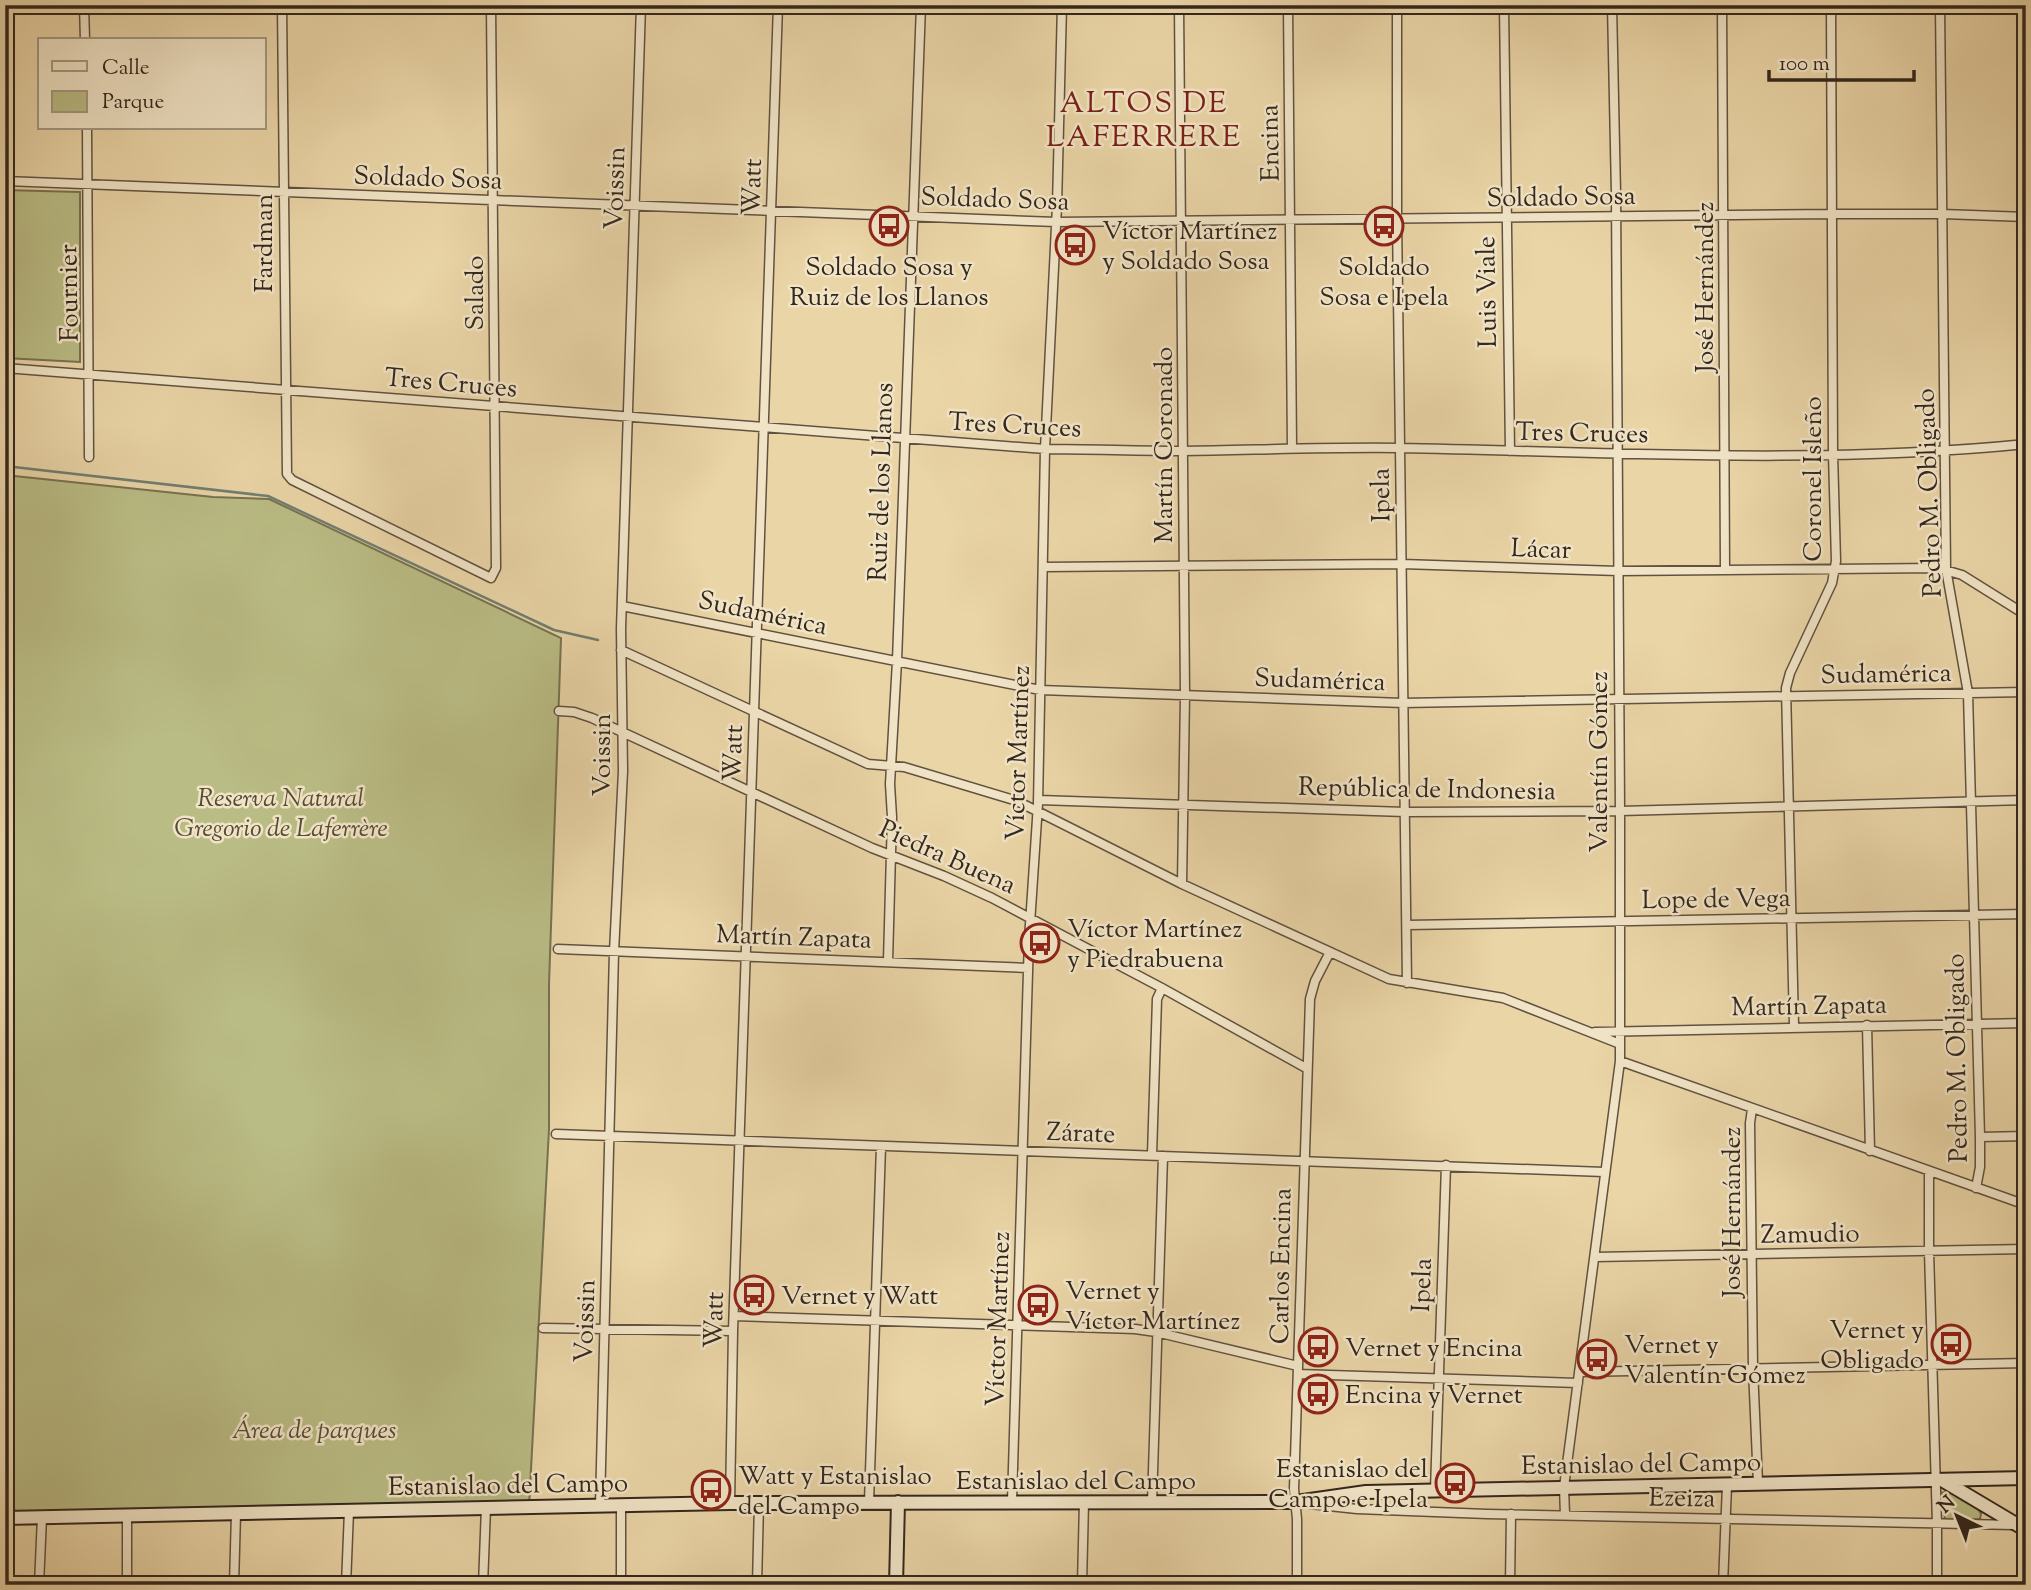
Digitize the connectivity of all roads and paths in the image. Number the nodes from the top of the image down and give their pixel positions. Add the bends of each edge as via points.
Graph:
1 (84, 5) edge
2 (282, 5) edge
3 (491, 5) edge
4 (641, 5) edge
5 (778, 5) edge
6 (921, 5) edge
7 (1062, 5) edge
8 (1179, 5) edge
9 (1288, 5) edge
10 (1397, 5) edge
11 (1504, 5) edge
12 (1612, 5) edge
13 (1722, 5) edge
14 (1831, 5) edge
15 (1940, 5) edge
16 (85, 38) edge
17 (87, 130) edge
18 (5, 181) edge
19 (88, 183) junction
20 (284, 192) junction
21 (494, 201) junction
22 (635, 205) junction
23 (771, 211) junction
24 (1832, 214) junction
25 (1943, 214) junction
26 (1615, 216) junction
27 (1724, 216) junction
28 (912, 217) junction
29 (2026, 217) edge
30 (1397, 218) junction
31 (1506, 218) junction
32 (1182, 221) junction
33 (1291, 221) junction
34 (1056, 222) junction
35 (5, 368) edge
36 (90, 374) junction
37 (285, 390) junction
38 (496, 407) junction
39 (627, 417) junction
40 (764, 428) junction
41 (905, 439) junction
42 (2026, 444) edge
43 (1293, 448) junction
44 (1401, 448) junction
45 (1045, 449) junction
46 (1183, 451) junction
47 (1510, 451) junction
48 (1945, 452) junction
49 (1616, 454) junction
50 (1833, 454) junction
51 (1726, 455) junction
52 (89, 457) dead end
53 (1402, 564) junction
54 (1184, 567) junction
55 (1043, 568) junction
56 (1725, 569) junction
57 (1835, 569) junction
58 (1946, 569) junction
59 (1618, 571) junction
60 (491, 578) joint
61 (622, 606) junction
62 (2026, 615) edge
63 (758, 632) junction
64 (621, 650) junction
65 (897, 661) junction
66 (1040, 690) junction
67 (2026, 692) edge
68 (1968, 693) junction
69 (1185, 695) junction
70 (1786, 696) junction
71 (1619, 699) junction
72 (1404, 703) junction
73 (755, 710) junction
74 (559, 711) dead end
75 (623, 734) junction
76 (890, 766) junction
77 (752, 792) junction
78 (1039, 800) junction
79 (1971, 800) junction
80 (2026, 800) edge
81 (1183, 804) junction
82 (1789, 805) junction
83 (1620, 810) junction
84 (1038, 812) junction
85 (1405, 812) junction
86 (891, 855) junction
87 (1182, 884) junction
88 (2026, 914) edge
89 (1974, 915) junction
90 (1030, 917) junction
91 (1792, 918) junction
92 (1619, 921) junction
93 (1407, 925) junction
94 (558, 949) dead end
95 (614, 952) junction
96 (1330, 952) junction
97 (747, 956) junction
98 (888, 961) junction
99 (1028, 968) junction
100 (1407, 983) junction
101 (1162, 988) junction
102 (2026, 1023) edge
103 (1867, 1025) junction
104 (1976, 1025) junction
105 (1794, 1026) junction
106 (1621, 1030) junction
107 (1593, 1032) junction
108 (1620, 1044) junction
109 (1620, 1061) junction
110 (1307, 1068) junction
111 (1752, 1109) junction
112 (556, 1134) dead end
113 (610, 1136) junction
114 (2026, 1136) edge
115 (1980, 1137) junction
116 (741, 1141) junction
117 (881, 1146) junction
118 (1024, 1151) junction
119 (1870, 1151) junction
120 (1152, 1155) junction
121 (1163, 1156) junction
122 (1303, 1161) junction
123 (1447, 1165) junction
124 (1604, 1172) junction
125 (1930, 1172) junction
126 (1976, 1188) junction
127 (2026, 1205) edge
128 (2026, 1249) edge
129 (1929, 1251) junction
130 (1751, 1256) junction
131 (1595, 1257) junction
132 (734, 1316) junction
133 (876, 1320) junction
134 (1018, 1325) junction
135 (543, 1328) dead end
136 (604, 1328) junction
137 (733, 1331) junction
138 (1156, 1332) junction
139 (2026, 1363) edge
140 (1933, 1365) junction
141 (1753, 1369) junction
142 (1298, 1370) junction
143 (1579, 1373) junction
144 (1439, 1379) junction
145 (1578, 1383) junction
146 (2026, 1478) edge
147 (1939, 1480) junction
148 (1758, 1483) junction
149 (1727, 1485) junction
150 (1564, 1487) junction
151 (1435, 1490) junction
152 (1012, 1501) junction
153 (869, 1502) junction
154 (898, 1502) junction
155 (1084, 1502) junction
156 (1296, 1502) junction
157 (730, 1503) junction
158 (760, 1503) junction
159 (1152, 1503) junction
160 (600, 1505) junction
161 (621, 1505) junction
162 (486, 1507) junction
163 (349, 1511) junction
164 (236, 1513) junction
165 (1511, 1514) junction
166 (1565, 1515) junction
167 (127, 1516) junction
168 (42, 1517) junction
169 (5, 1518) edge
170 (1724, 1519) junction
171 (1937, 1524) junction
172 (2023, 1527) edge
173 (39, 1585) edge
174 (127, 1585) edge
175 (234, 1585) edge
176 (346, 1585) edge
177 (483, 1585) edge
178 (621, 1585) edge
179 (757, 1585) edge
180 (896, 1585) edge
181 (1082, 1585) edge
182 (1297, 1585) edge
183 (1510, 1585) edge
184 (1723, 1585) edge
185 (1937, 1585) edge

1 - 16 street
2 - 20 street, Fardman
3 - 21 street, Salado
4 - 22 street, Voissin
5 - 23 street, Watt
6 - 28 street, Ruiz de los Llanos
7 - 34 street, Víctor Martínez
8 - 32 street, Martín Coronado
9 - 33 street, Encina
10 - 30 street, Ipela
11 - 31 street, Luis Viale
12 - 26 street, Valentín Gómez
13 - 27 street, José Hernández
14 - 24 street, Coronel Isleño
15 - 25 street, Pedro M. Obligado
17 - 19 street, Fournier
18 - 19 street, Soldado Sosa
19 - 20 street, Soldado Sosa
19 - 36 street, Fournier
20 - 21 street, Soldado Sosa
20 - 37 street, Fardman
21 - 22 street, Soldado Sosa
21 - 38 street, Salado
22 - 23 street, Soldado Sosa
22 - 39 street, Voissin
23 - 28 street, Soldado Sosa
23 - 40 street, Watt
24 - 25 street, Soldado Sosa
24 - 27 street, Soldado Sosa
24 - 50 street, Coronel Isleño
25 - 29 street, Soldado Sosa
25 - 48 street, Pedro M. Obligado
26 - 27 street, Soldado Sosa
26 - 31 street, Soldado Sosa
26 - 49 street, Valentín Gómez
27 - 51 street, José Hernández
28 - 34 street, Soldado Sosa
28 - 41 street, Ruiz de los Llanos
30 - 31 street, Soldado Sosa
30 - 33 street, Soldado Sosa
30 - 44 street, Ipela
31 - 47 street, Luis Viale
32 - 33 street, Soldado Sosa
32 - 34 street, Soldado Sosa
32 - 46 street, Martín Coronado
33 - 43 street, Encina
34 - 45 street, Víctor Martínez
35 - 36 street, Tres Cruces
36 - 37 street, Tres Cruces
36 - 52 street, Fournier
37 - 38 street, Tres Cruces
37 - 60 street, Fardman via 286,468 292,480
38 - 39 street, Tres Cruces
38 - 60 street, Salado via 496,568
39 - 40 street, Tres Cruces
39 - 61 street, Voissin
40 - 41 street, Tres Cruces
40 - 63 street, Watt
41 - 45 street, Tres Cruces
41 - 65 street, Ruiz de los Llanos
42 - 48 street, Tres Cruces
43 - 44 street, Tres Cruces
43 - 46 street, Tres Cruces
44 - 47 street, Tres Cruces
44 - 53 street, Ipela
45 - 46 street, Tres Cruces
45 - 55 street, Víctor Martínez
46 - 54 street, Martín Coronado
47 - 49 street, Tres Cruces
48 - 50 street, Tres Cruces
48 - 58 street, Pedro M. Obligado
49 - 51 street, Tres Cruces
49 - 59 street, Valentín Gómez
50 - 51 street, Tres Cruces
50 - 57 street, Coronel Isleño
51 - 56 street, José Hernández
53 - 54 street, Lácar
53 - 59 street, Lácar
53 - 72 street, Ipela
54 - 55 street, Lácar
54 - 69 street, Martín Coronado
55 - 66 street, Víctor Martínez
56 - 57 street, Lácar
56 - 59 street, Lácar
57 - 58 street, Lácar
57 - 70 street, Coronel Isleño via 1790,673
58 - 62 street, Lácar
58 - 68 street, Pedro M. Obligado
59 - 71 street, Valentín Gómez
61 - 63 street, Sudamérica
61 - 64 street, Voissin
63 - 65 street, Sudamérica
63 - 73 street, Watt
64 - 73 street
64 - 75 street, Voissin
65 - 66 street, Sudamérica
65 - 76 street, Ruiz de los Llanos
66 - 69 street, Sudamérica
66 - 78 street, Víctor Martínez
67 - 68 street, Sudamérica
68 - 70 street, Sudamérica
68 - 79 street, Pedro M. Obligado
69 - 72 street, Sudamérica
69 - 81 street, Martín Coronado
70 - 71 street, Sudamérica
70 - 82 street, Coronel Isleño
71 - 72 street, Sudamérica
71 - 83 street, Valentín Gómez
72 - 85 street, Ipela
73 - 76 street via 869,764
73 - 77 street, Watt
74 - 75 street, Piedra Buena via 582,714
75 - 77 street, Piedra Buena
75 - 95 street, Voissin
76 - 84 street via 992,793
76 - 86 street, Ruiz de los Llanos
77 - 86 street, Piedra Buena
77 - 97 street, Watt
78 - 81 street, República de Indonesia
78 - 84 street, Víctor Martínez
79 - 80 street, República de Indonesia
79 - 82 street, República de Indonesia
79 - 89 street, Pedro M. Obligado
81 - 85 street, República de Indonesia
81 - 87 street, Martín Coronado
82 - 83 street, República de Indonesia
82 - 91 street, Coronel Isleño
83 - 85 street, República de Indonesia
83 - 92 street, Valentín Gómez
84 - 87 street
84 - 90 street, Víctor Martínez
85 - 93 street, Ipela
86 - 90 street, Piedra Buena
86 - 98 street, Ruiz de los Llanos
87 - 96 street
88 - 89 street, Lope de Vega
89 - 91 street, Lope de Vega
89 - 104 street, Pedro M. Obligado
90 - 99 street, Víctor Martínez
90 - 101 street, Piedra Buena
91 - 92 street, Lope de Vega
91 - 105 street, Coronel Isleño
92 - 93 street, Lope de Vega
92 - 106 street, Valentín Gómez
93 - 100 street, Ipela
94 - 95 street, Martín Zapata
95 - 97 street, Martín Zapata
95 - 113 street, Voissin
96 - 100 street
96 - 110 street, Carlos Encina via 1310,999
97 - 98 street, Martín Zapata
97 - 116 street, Watt
98 - 99 street, Martín Zapata
99 - 118 street, Víctor Martínez
100 - 107 street via 1503,998
101 - 110 street, Piedra Buena
101 - 120 street via 1157,999
102 - 104 street, Martín Zapata
103 - 104 street, Martín Zapata
103 - 105 street, Martín Zapata
103 - 119 street
104 - 115 street, Pedro M. Obligado
105 - 106 street, Martín Zapata
106 - 107 street, Martín Zapata
106 - 108 street, Valentín Gómez
107 - 108 street
108 - 109 street, Valentín Gómez
109 - 111 street
109 - 124 street, Valentín Gómez
110 - 122 street, Carlos Encina
111 - 119 street
111 - 130 street, José Hernández
112 - 113 street, Zárate
113 - 116 street, Zárate
113 - 136 street, Voissin
114 - 115 street
115 - 126 street, Pedro M. Obligado
116 - 117 street, Zárate
116 - 132 street, Watt
117 - 118 street, Zárate
117 - 133 street
118 - 120 street, Zárate
118 - 134 street, Víctor Martínez
119 - 125 street
120 - 121 street, Zárate
121 - 122 street, Zárate
121 - 138 street
122 - 123 street, Zárate
122 - 142 street, Carlos Encina
123 - 124 street, Zárate
123 - 144 street, Ipela
124 - 131 street, Valentín Gómez
125 - 126 street
125 - 129 street
126 - 127 street
128 - 129 street, Zamudio
129 - 130 street, Zamudio
129 - 140 street
130 - 131 street, Zamudio
130 - 141 street, José Hernández
131 - 143 street, Valentín Gómez
132 - 133 street
132 - 137 street, Watt
133 - 134 street
133 - 153 street
134 - 138 street
134 - 152 street, Víctor Martínez
135 - 136 street
136 - 137 street
136 - 160 street, Voissin
137 - 157 street, Watt
138 - 142 street
138 - 159 street
139 - 140 street
140 - 141 street
140 - 147 street
141 - 143 street
141 - 148 street, José Hernández
142 - 144 street
142 - 156 street, Carlos Encina
143 - 145 street, Valentín Gómez
144 - 145 street
144 - 151 street, Ipela
145 - 150 street, Valentín Gómez
146 - 147 street, Estanislao del Campo
147 - 148 street, Estanislao del Campo
147 - 171 street
147 - 172 street
148 - 149 street, Estanislao del Campo
149 - 150 street, Estanislao del Campo
149 - 170 street
150 - 151 street, Estanislao del Campo
150 - 166 street, Valentín Gómez
151 - 156 street, Estanislao del Campo via 1366,1492
152 - 154 street, Estanislao del Campo
152 - 155 street, Estanislao del Campo
153 - 154 street, Estanislao del Campo
153 - 158 street, Estanislao del Campo
154 - 180 street
155 - 159 street, Estanislao del Campo
155 - 181 street
156 - 159 street, Estanislao del Campo
156 - 165 street, Ezeiza via 1357,1509
156 - 182 street, Carlos Encina
157 - 158 street, Estanislao del Campo
157 - 161 street, Estanislao del Campo
158 - 179 street
160 - 161 street, Estanislao del Campo
160 - 162 street, Estanislao del Campo
161 - 178 street
162 - 163 street, Estanislao del Campo
162 - 177 street
163 - 164 street, Estanislao del Campo
163 - 176 street
164 - 167 street, Estanislao del Campo
164 - 175 street
165 - 166 street, Ezeiza
165 - 183 street
166 - 170 street, Ezeiza
167 - 168 street, Estanislao del Campo
167 - 174 street
168 - 169 street, Estanislao del Campo
168 - 173 street
170 - 171 street, Ezeiza
170 - 184 street
171 - 172 street, Ezeiza
171 - 185 street

